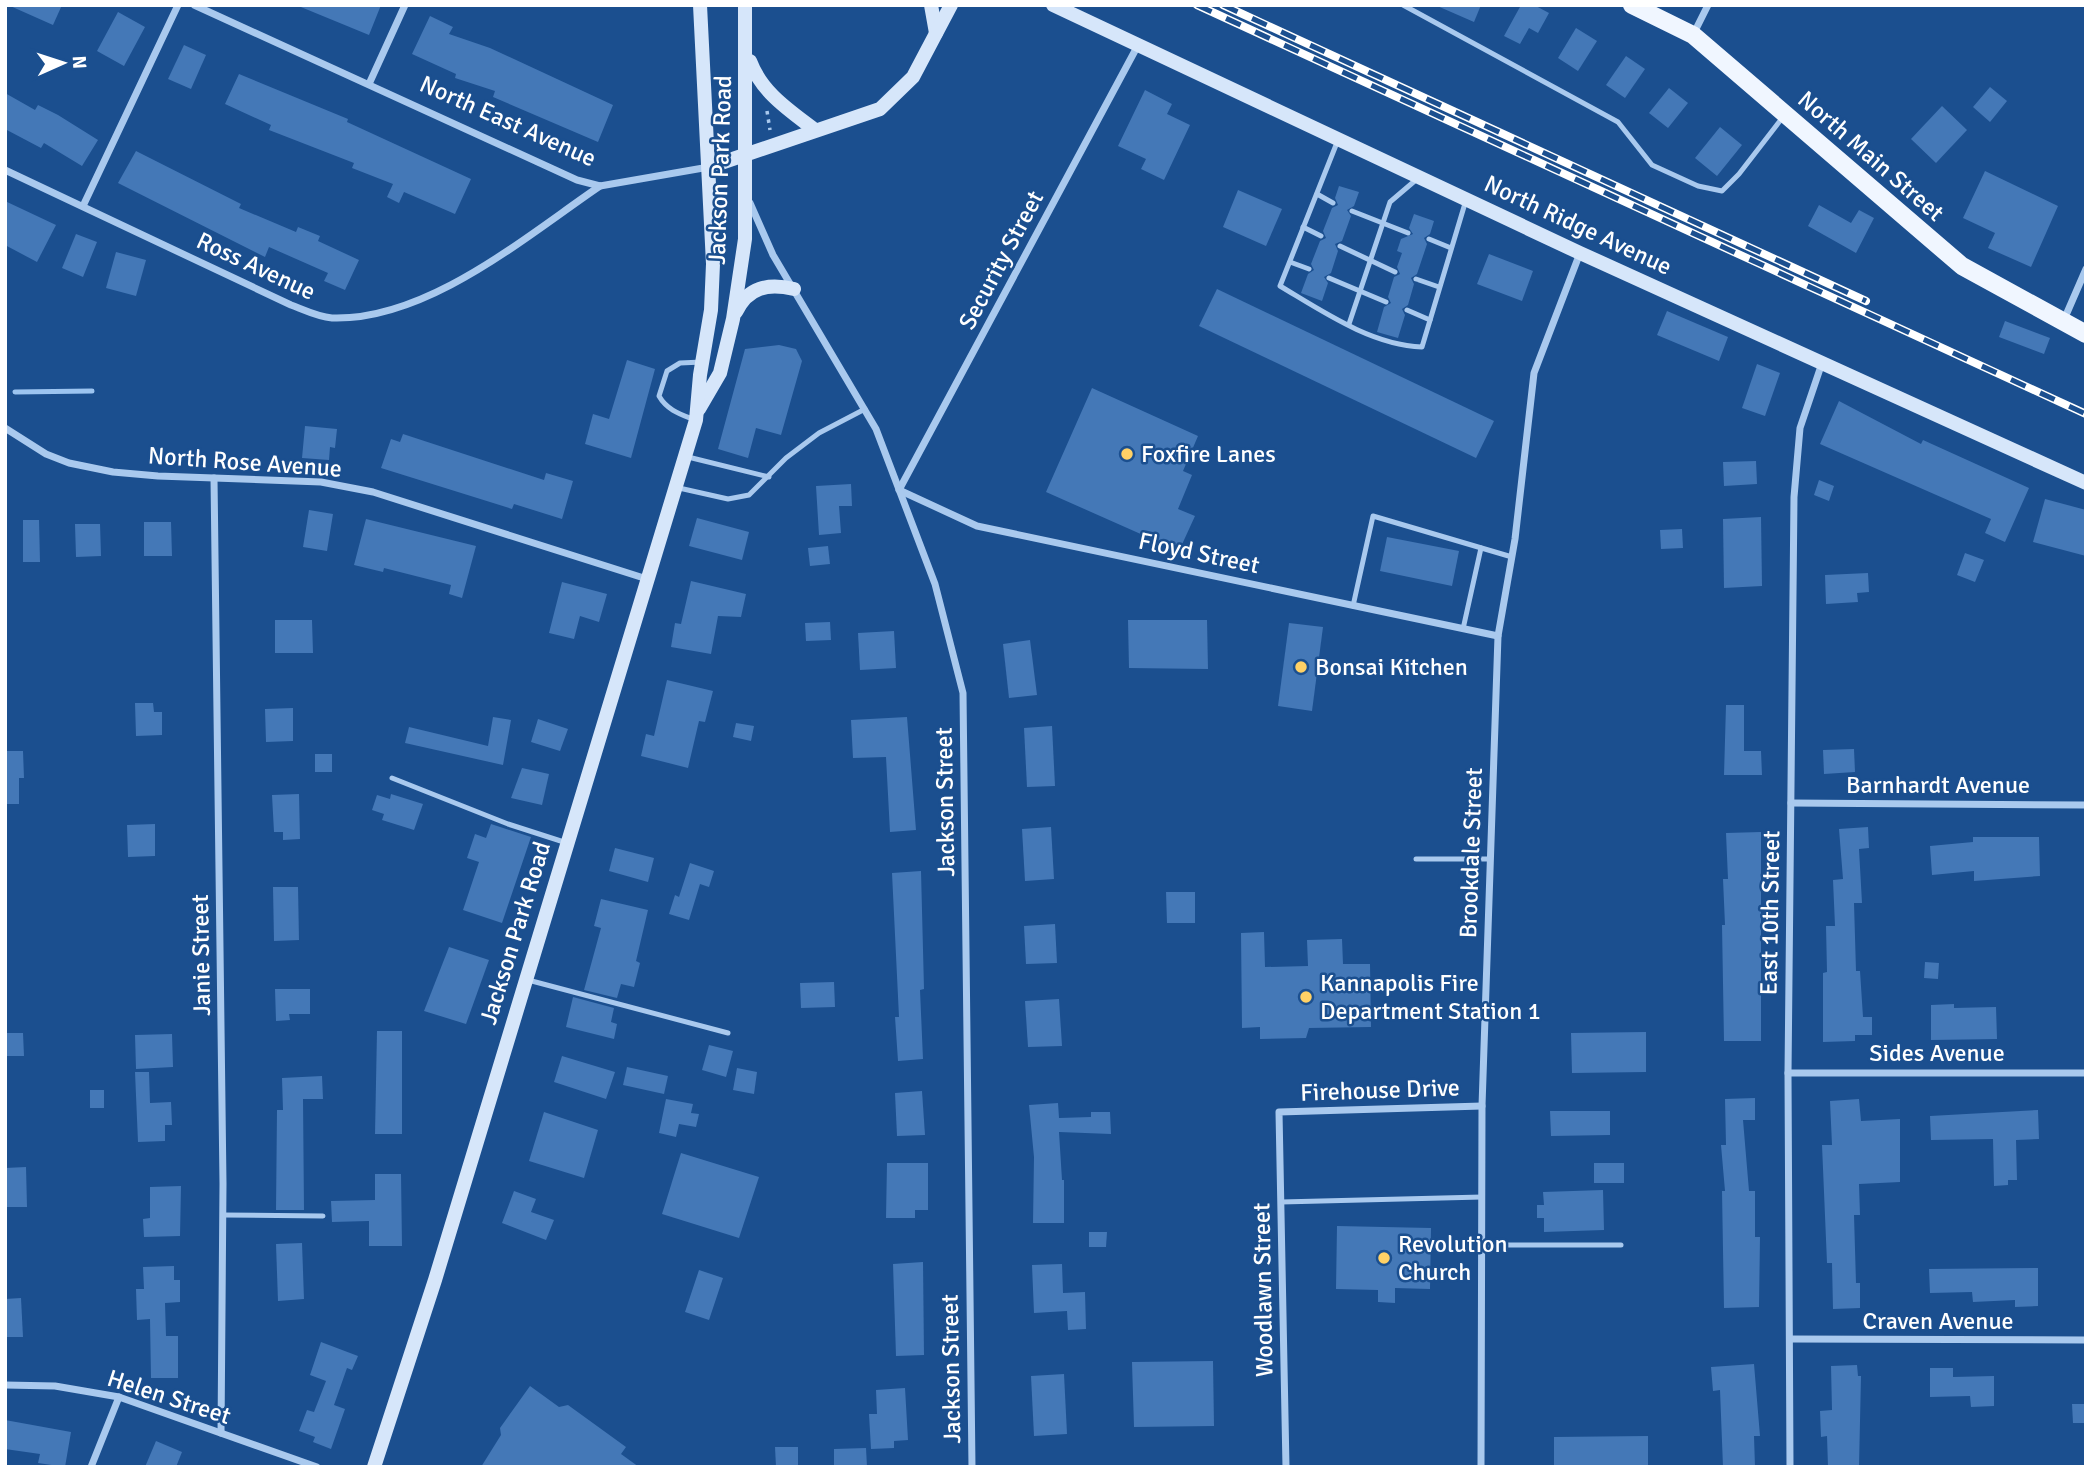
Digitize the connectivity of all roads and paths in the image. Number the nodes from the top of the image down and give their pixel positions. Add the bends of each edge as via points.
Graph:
1 (178, 5) edge
2 (194, 5) edge
3 (405, 5) edge
4 (699, 5) edge
5 (745, 5) edge
6 (931, 5) edge
7 (951, 5) edge
8 (1053, 5) edge
9 (1403, 5) edge
10 (1632, 5) edge
11 (1708, 5) edge
12 (936, 33) junction
13 (1693, 35) junction
14 (746, 40) junction
15 (1137, 47) junction
16 (369, 84) junction
17 (766, 105) dead end
18 (1785, 114) junction
19 (762, 127) dead end
20 (815, 130) junction
21 (1339, 137) junction
22 (747, 154) junction
23 (709, 167) junction
24 (5, 170) edge
25 (1420, 175) junction
26 (747, 185) junction
27 (600, 186) junction
28 (1317, 194) junction
29 (1467, 198) junction
30 (1333, 203) dead end
31 (83, 206) junction
32 (1352, 211) dead end
33 (1382, 224) junction
34 (1303, 227) junction
35 (1408, 233) dead end
36 (1321, 236) dead end
37 (1429, 239) dead end
38 (1340, 246) dead end
39 (1451, 248) junction
40 (1580, 253) junction
41 (1370, 260) junction
42 (1290, 262) junction
43 (2086, 269) edge
44 (1309, 270) dead end
45 (1395, 272) dead end
46 (1329, 278) dead end
47 (1416, 279) dead end
48 (1439, 288) junction
49 (794, 289) junction
50 (1360, 291) junction
51 (1386, 302) dead end
52 (1407, 310) dead end
53 (733, 319) junction
54 (1430, 320) junction
55 (2062, 323) junction
56 (1349, 324) junction
57 (2086, 334) edge
58 (702, 362) junction
59 (1822, 363) junction
60 (864, 409) junction
61 (697, 416) junction
62 (5, 428) edge
63 (685, 456) junction
64 (769, 477) junction
65 (214, 478) junction
66 (2086, 483) edge
67 (676, 487) junction
68 (899, 490) junction
69 (1482, 548) junction
70 (1512, 557) junction
71 (647, 579) junction
72 (1353, 606) junction
73 (1463, 629) junction
74 (1498, 636) junction
75 (392, 778) dead end
76 (1791, 803) junction
77 (2086, 805) edge
78 (567, 843) junction
79 (1416, 859) dead end
80 (1490, 859) junction
81 (525, 979) junction
82 (728, 1033) dead end
83 (1788, 1073) junction
84 (2086, 1073) edge
85 (1482, 1106) junction
86 (1279, 1112) joint
87 (1482, 1197) junction
88 (1281, 1202) junction
89 (223, 1215) junction
90 (323, 1216) dead end
91 (1482, 1245) junction
92 (1621, 1245) dead end
93 (1790, 1339) junction
94 (2086, 1340) edge
95 (5, 1385) edge
96 (119, 1397) junction
97 (221, 1433) junction
98 (91, 1467) edge
99 (317, 1467) edge
100 (374, 1467) edge
101 (972, 1467) edge
102 (1286, 1467) edge
103 (1481, 1467) edge
104 (1790, 1467) edge

1 - 31 street
2 - 16 street, North East Avenue
3 - 16 street
4 - 23 main road, Jackson Park Road
5 - 14 main road, Jackson Park Road
6 - 12 main road
7 - 12 main road, North East Avenue
8 - 15 main road, North Ridge Avenue
9 - 18 lane via 1618,122 1652,165 1698,186 1722,191
10 - 13 main road, North Main Street
11 - 13 street
12 - 20 main road, North East Avenue via 913,77 880,109
13 - 18 main road, North Main Street
14 - 20 main road via 755,75 776,100
14 - 22 main road, Jackson Park Road
15 - 21 main road, North Ridge Avenue
15 - 68 street, Security Street
16 - 27 street, North East Avenue via 577,180
17 - 19 path via 769,128
18 - 55 main road, North Main Street via 1962,265
20 - 22 main road, North East Avenue
21 - 25 main road, North Ridge Avenue
21 - 28 lane
22 - 23 main road, North East Avenue
22 - 26 main road, Jackson Park Road
23 - 27 street, North East Avenue
23 - 58 main road, Jackson Park Road via 712,295
24 - 31 street, Ross Avenue
25 - 29 main road, North Ridge Avenue
25 - 33 lane via 1390,202
26 - 49 street, Jackson Street via 757,223
26 - 53 main road, Jackson Park Road via 745,239
27 - 31 street, Ross Avenue via 449,285 369,314 332,317 291,305
28 - 30 lane
28 - 34 lane
29 - 39 lane
29 - 40 main road, North Ridge Avenue
32 - 33 lane
33 - 35 lane
33 - 41 lane
34 - 36 lane
34 - 42 lane
37 - 39 lane
38 - 41 lane
39 - 48 lane
40 - 59 main road, North Ridge Avenue
40 - 70 street, Brookdale Street via 1534,373
41 - 45 lane
41 - 50 lane
42 - 44 lane
42 - 56 lane via 1280,286
43 - 55 street
46 - 50 lane
47 - 48 lane
48 - 54 lane
49 - 53 main road via 758,288 743,298
49 - 60 street, Jackson Street
50 - 51 lane
50 - 56 lane
52 - 54 lane
53 - 61 main road, Jackson Park Road via 720,373
54 - 56 lane via 1422,347 1381,339
55 - 57 main road, North Main Street
58 - 61 main road, Jackson Park Road
58 - 61 lane via 680,363 667,371 659,396 674,412
59 - 66 main road, North Ridge Avenue
59 - 76 street, East 10th Street via 1800,428 1794,497
60 - 64 lane via 819,433
60 - 68 street, Jackson Street
61 - 63 main road, Jackson Park Road
62 - 65 street, North Rose Avenue via 69,463 158,477
63 - 64 lane
63 - 67 main road, Jackson Park Road
64 - 67 lane via 749,495 728,499
65 - 71 street, North Rose Avenue via 321,482 373,492
65 - 89 street, Janie Street
67 - 71 main road, Jackson Park Road
68 - 72 street, Floyd Street via 977,526
68 - 101 street, Jackson Street via 935,584 963,693
69 - 70 lane
69 - 72 lane via 1373,516
69 - 73 lane
70 - 74 street, Brookdale Street
71 - 78 main road, Jackson Park Road
72 - 73 street, Floyd Street
73 - 74 street, Floyd Street
74 - 80 street, Brookdale Street
75 - 78 lane
76 - 77 street, Barnhardt Avenue
76 - 83 street, East 10th Street
78 - 81 main road, Jackson Park Road
79 - 80 lane
80 - 85 street, Brookdale Street
81 - 82 lane
81 - 100 main road, Jackson Park Road
83 - 84 street, Sides Avenue
83 - 93 street, East 10th Street
85 - 86 street, Firehouse Drive
85 - 87 street, Brookdale Street
86 - 88 street, Woodlawn Street
87 - 88 lane
87 - 91 street, Brookdale Street
88 - 102 street, Woodlawn Street
89 - 90 lane
89 - 97 street, Janie Street
91 - 92 lane
91 - 103 street, Brookdale Street
93 - 94 street, Craven Avenue
93 - 104 street, East 10th Street
95 - 96 street, Helen Street via 55,1385
96 - 97 street, Helen Street
96 - 98 street
97 - 99 street, Helen Street

